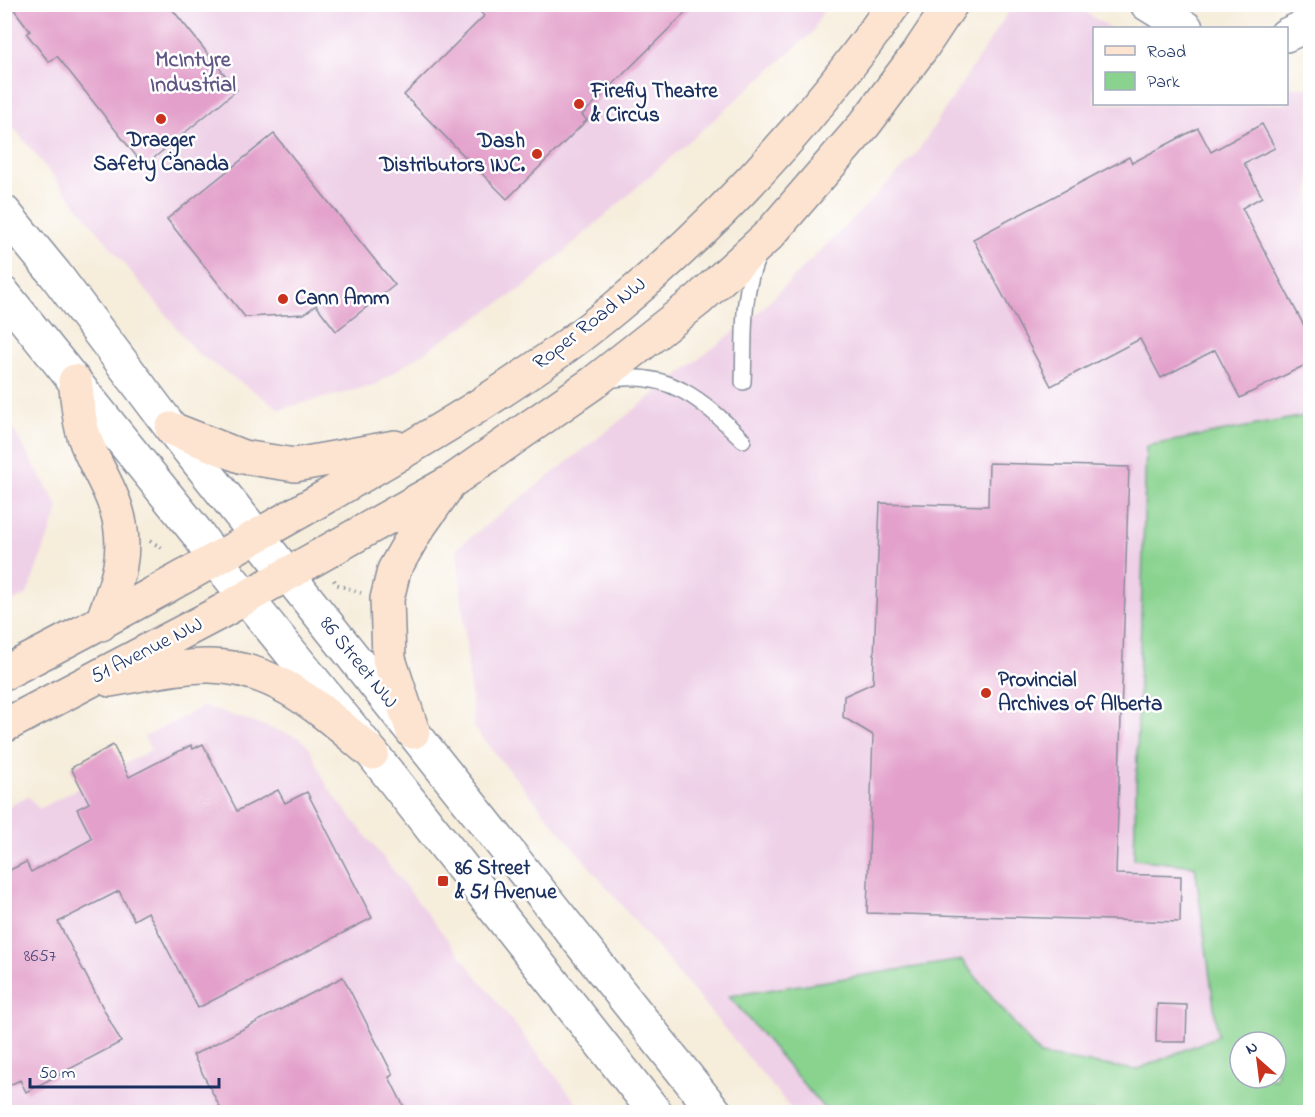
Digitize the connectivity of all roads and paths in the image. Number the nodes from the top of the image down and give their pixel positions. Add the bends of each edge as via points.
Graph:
1 (894, 4) edge
2 (951, 4) edge
3 (1147, 4) edge
4 (1311, 24) edge
5 (1184, 27) edge
6 (1288, 35) edge
7 (4, 212) edge
8 (769, 235) junction
9 (4, 294) edge
10 (75, 381) junction
11 (744, 382) dead end
12 (593, 383) junction
13 (172, 429) junction
14 (743, 440) dead end
15 (418, 443) junction
16 (452, 481) junction
17 (257, 536) junction
18 (215, 559) junction
19 (288, 574) junction
20 (333, 578) dead end
21 (364, 594) dead end
22 (247, 596) junction
23 (100, 624) junction
24 (4, 673) edge
25 (79, 686) junction
26 (4, 726) edge
27 (413, 732) junction
28 (372, 753) junction
29 (655, 1113) edge
30 (715, 1113) edge

1 - 15 main road, Roper Road NW via 790,139 702,231 555,354
2 - 8 main road via 865,124
3 - 5 street
4 - 6 street
7 - 13 street, 86 Street NW
8 - 11 lane via 747,289
8 - 12 main road via 698,300
9 - 10 street
10 - 18 street
10 - 23 main road via 84,435 116,508 123,539 117,582
12 - 14 lane via 636,376 670,385 707,407
12 - 16 main road
13 - 15 main road via 243,457 295,465
13 - 17 street, 86 Street NW
15 - 17 main road, Roper Road NW
16 - 19 main road
16 - 27 main road via 394,570 387,599 389,659
17 - 18 main road, Roper Road NW
17 - 19 street, 86 Street NW
18 - 22 street
18 - 23 main road
19 - 22 main road, 51 Avenue NW
19 - 27 street, 86 Street NW
20 - 21 path via 336,584
22 - 25 main road, 51 Avenue NW
22 - 28 street
23 - 24 main road
25 - 26 main road, 51 Avenue NW
25 - 28 main road via 208,666 257,673 316,706
27 - 30 street, 86 Street NW
28 - 29 street

